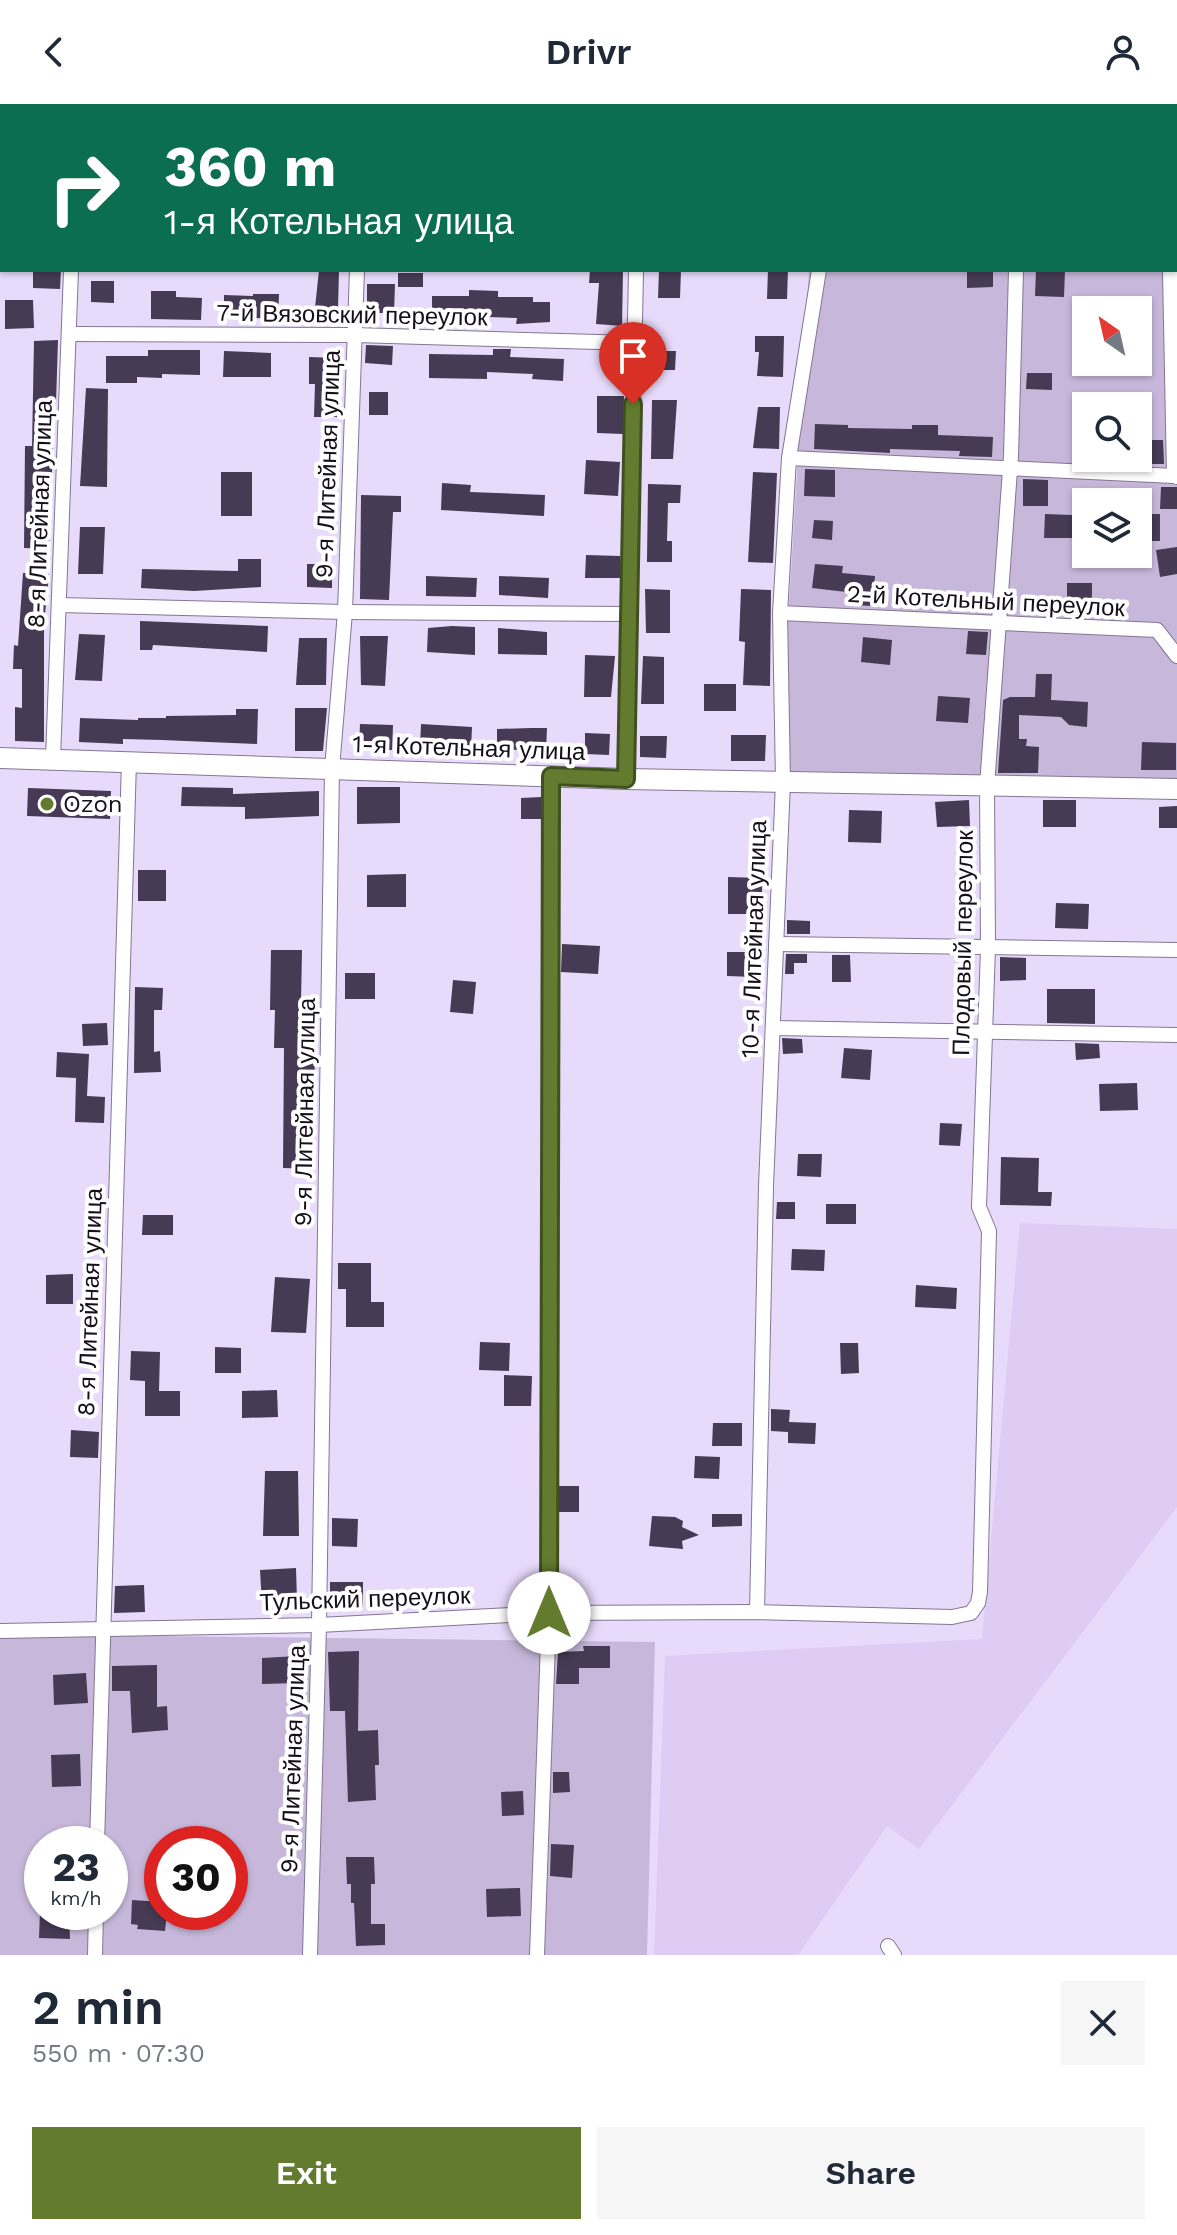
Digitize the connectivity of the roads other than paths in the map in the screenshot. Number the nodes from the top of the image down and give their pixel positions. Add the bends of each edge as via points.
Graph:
1 (71, 272) edge
2 (357, 272) edge
3 (636, 272) edge
4 (819, 272) edge
5 (1016, 272) edge
6 (1170, 272) edge
7 (69, 334) junction
8 (354, 335) junction
9 (634, 343) junction
10 (789, 458) junction
11 (1010, 468) junction
12 (1176, 476) edge
13 (59, 605) junction
14 (345, 612) junction
15 (780, 613) junction
16 (629, 614) junction
17 (999, 623) junction
18 (1177, 656) edge
19 (0, 758) edge
20 (53, 759) junction
21 (129, 761) junction
22 (332, 769) junction
23 (551, 776) junction
24 (626, 779) junction
25 (783, 782) junction
26 (987, 786) junction
27 (1177, 789) edge
28 (776, 944) junction
29 (988, 948) junction
30 (1177, 950) edge
31 (773, 1028) junction
32 (985, 1032) junction
33 (1177, 1035) edge
34 (757, 1612) junction
35 (549, 1613) junction
36 (971, 1613) joint
37 (319, 1625) junction
38 (102, 1629) junction
39 (0, 1631) edge
40 (97, 1826) edge
41 (96, 1930) edge
42 (95, 1955) edge
43 (310, 1955) edge
44 (537, 1955) edge

1 - 7 street, 8-я Литейная улица
2 - 8 street, 9-я Литейная улица
3 - 9 street
4 - 10 street, 10-я Литейная улица
5 - 11 street, Плодовый переулок
6 - 12 street
7 - 8 street, 7-й Вязовский переулок
7 - 13 street, 8-я Литейная улица
8 - 9 street, 7-й Вязовский переулок
8 - 14 street, 9-я Литейная улица
9 - 16 street
10 - 11 street
10 - 15 street, 10-я Литейная улица
11 - 12 street
11 - 17 street, Плодовый переулок
13 - 14 street
13 - 20 street, 8-я Литейная улица
14 - 16 street
14 - 22 street, 9-я Литейная улица
15 - 17 street, 2-й Котельный переулок
15 - 25 street, 10-я Литейная улица
16 - 24 street
17 - 18 street, 2-й Котельный переулок via 1157,630
17 - 26 street, Плодовый переулок
19 - 20 street, 1-я Котельная улица
20 - 21 street, 1-я Котельная улица
21 - 22 street, 1-я Котельная улица
21 - 38 street, 8-я Литейная улица
22 - 23 street, 1-я Котельная улица
22 - 37 street, 9-я Литейная улица
23 - 24 street, 1-я Котельная улица
23 - 35 street
24 - 25 street, 1-я Котельная улица
25 - 26 street, 1-я Котельная улица
25 - 28 street, 10-я Литейная улица
26 - 27 street, 1-я Котельная улица
26 - 29 street, Плодовый переулок
28 - 29 street
28 - 31 street, 10-я Литейная улица
29 - 30 street
29 - 32 street, Плодовый переулок
31 - 32 street
31 - 34 street, 10-я Литейная улица
32 - 33 street
32 - 36 street, Плодовый переулок via 979,1207 989,1231 986,1357 980,1592
34 - 35 street, Тульский переулок
34 - 36 street, Тульский переулок via 952,1617
35 - 37 street, Тульский переулок
35 - 44 street
37 - 38 street, Тульский переулок
37 - 43 street, 9-я Литейная улица
38 - 39 street, Тульский переулок
38 - 40 street, 8-я Литейная улица
41 - 42 street

